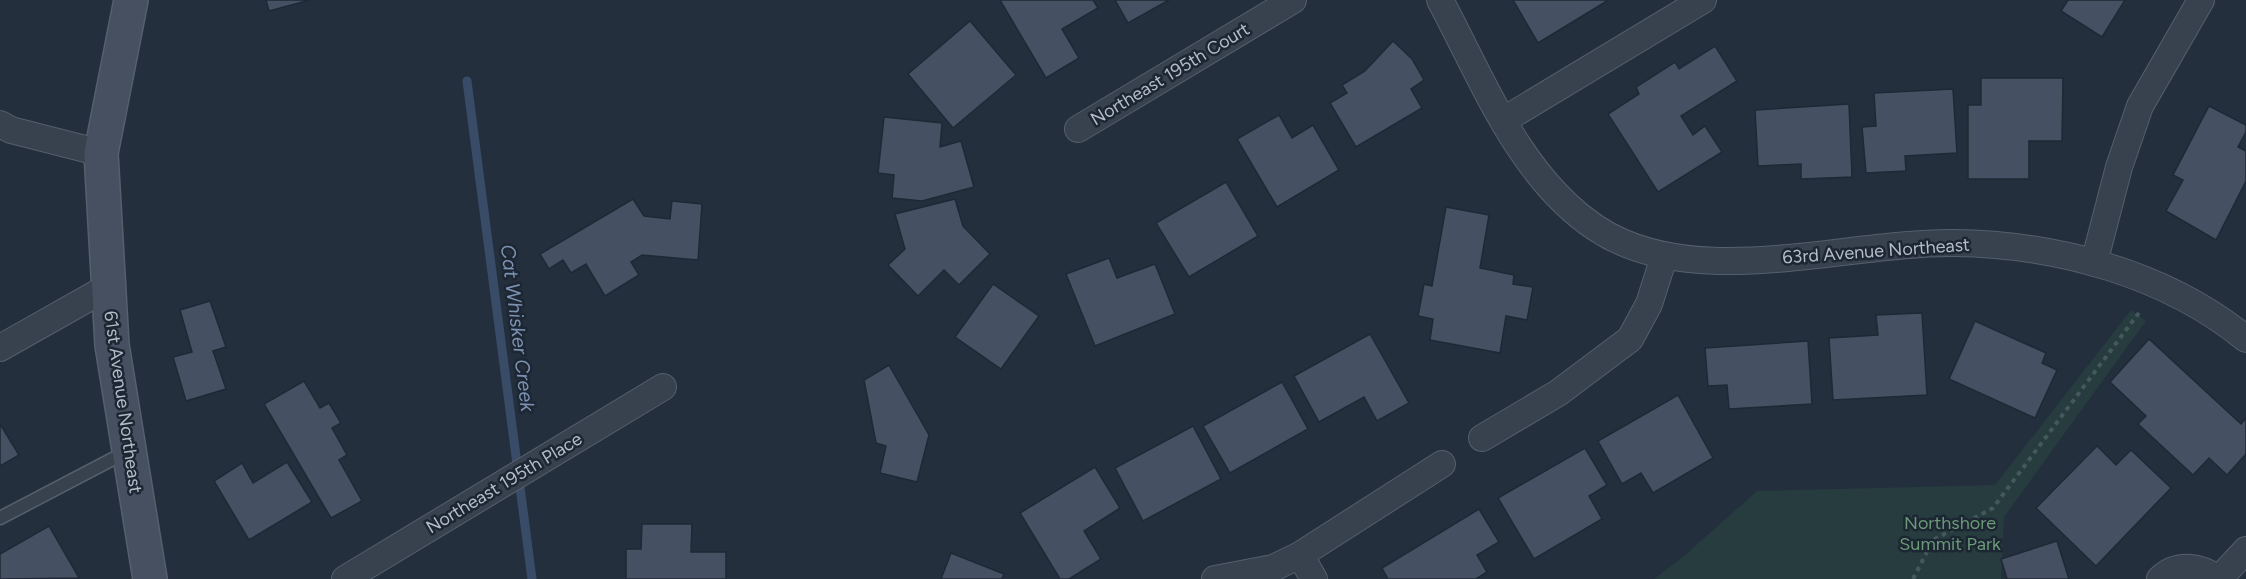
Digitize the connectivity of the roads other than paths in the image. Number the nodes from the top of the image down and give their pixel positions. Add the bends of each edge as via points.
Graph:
1 (131, 0) edge
2 (1293, 0) edge
3 (1440, 0) edge
4 (1703, 0) edge
5 (2201, 0) edge
6 (1504, 120) junction
7 (0, 124) edge
8 (1078, 129) dead end
9 (101, 153) junction
10 (1664, 257) junction
11 (2094, 263) junction
12 (108, 287) junction
13 (2246, 339) edge
14 (0, 348) edge
15 (663, 387) dead end
16 (1482, 438) dead end
17 (129, 451) junction
18 (1442, 464) dead end
19 (0, 518) edge
20 (2246, 550) edge
21 (1300, 555) junction
22 (150, 579) edge
23 (345, 579) edge
24 (1215, 579) edge
25 (1314, 579) edge
26 (2160, 579) edge
27 (2218, 579) edge

1 - 9 main road, 61st Avenue Northeast
2 - 8 street, Northeast 195th Court
3 - 6 street, 63rd Avenue Northeast
4 - 6 street
5 - 11 street via 2140,106 2119,166
6 - 10 street, 63rd Avenue Northeast via 1547,184 1571,208 1623,244
7 - 9 street
9 - 12 main road, 61st Avenue Northeast
10 - 11 street, 63rd Avenue Northeast via 1723,261 1953,243 2030,249
10 - 16 street via 1649,304 1630,339 1558,393
11 - 13 street, 63rd Avenue Northeast via 2144,279 2193,304
12 - 14 street
12 - 17 main road, 61st Avenue Northeast via 112,345
15 - 23 street, Northeast 195th Place
17 - 19 lane
17 - 22 main road, 61st Avenue Northeast
18 - 21 street
20 - 27 street
21 - 24 street via 1273,568
21 - 25 street
26 - 27 street via 2178,568 2193,567

